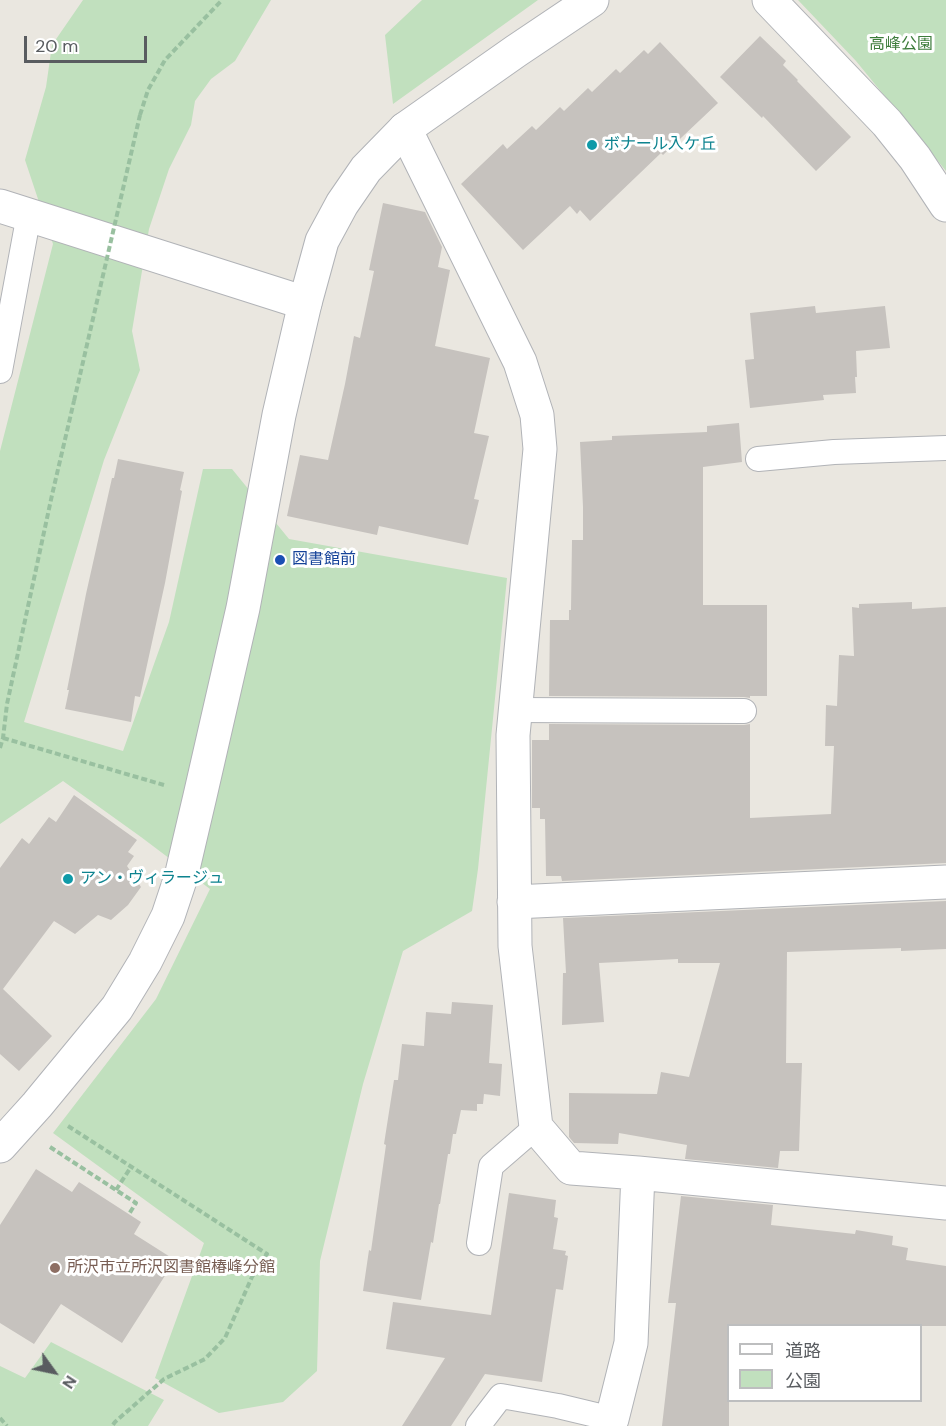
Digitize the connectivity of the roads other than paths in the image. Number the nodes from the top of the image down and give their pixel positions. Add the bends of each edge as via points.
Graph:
1 (592, 0) edge
2 (769, 0) edge
3 (405, 129) junction
4 (946, 205) edge
5 (14, 210) edge
6 (305, 303) junction
7 (0, 371) edge
8 (946, 448) edge
9 (758, 459) dead end
10 (515, 710) junction
11 (744, 711) dead end
12 (946, 882) edge
13 (514, 902) junction
14 (536, 1127) junction
15 (5, 1129) edge
16 (638, 1173) junction
17 (946, 1203) edge
18 (479, 1243) dead end
19 (610, 1423) edge
20 (478, 1426) edge

1 - 3 street
2 - 4 street via 887,123
3 - 6 street via 366,169 342,204 322,242
3 - 10 street via 520,362 537,415 540,448
5 - 6 street
5 - 7 lane
6 - 15 street via 279,415 243,608 181,877 168,916 117,1008
8 - 9 lane
10 - 11 lane
10 - 13 street
12 - 13 street
13 - 14 street via 515,946
14 - 16 street via 571,1168
14 - 18 lane via 491,1166
16 - 17 street
16 - 19 street via 631,1343
19 - 20 lane via 558,1406 501,1396

